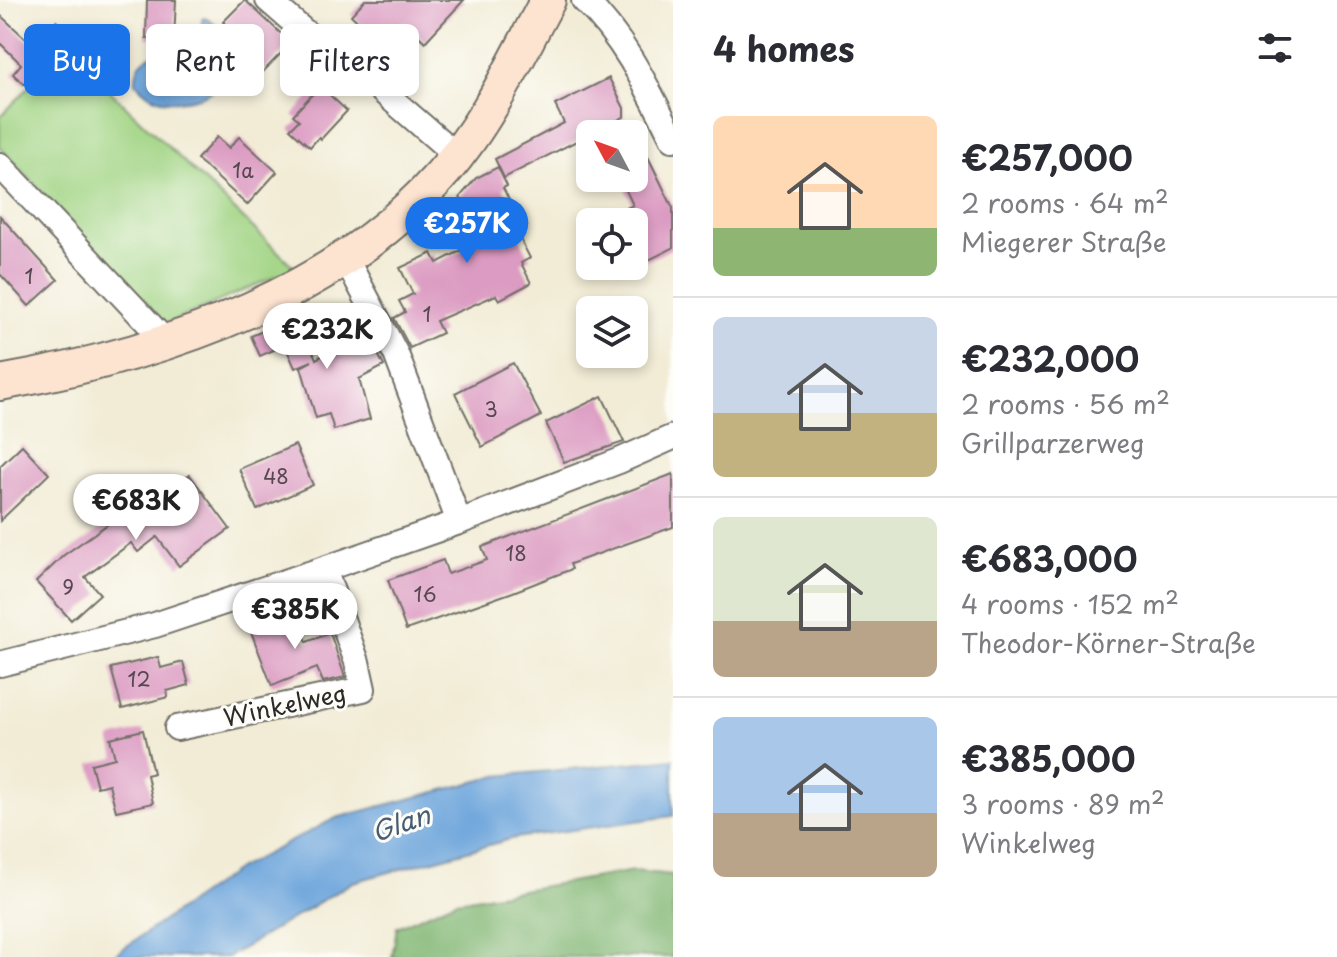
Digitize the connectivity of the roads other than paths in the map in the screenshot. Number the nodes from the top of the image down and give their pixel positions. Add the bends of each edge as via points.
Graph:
1 (268, 0) edge
2 (548, 0) edge
3 (584, 0) edge
4 (665, 97) edge
5 (673, 139) edge
6 (457, 156) junction
7 (0, 165) edge
8 (346, 259) junction
9 (167, 343) junction
10 (0, 383) edge
11 (673, 437) edge
12 (459, 522) junction
13 (324, 569) junction
14 (0, 664) edge
15 (177, 728) dead end

1 - 6 street
2 - 6 main road via 493,103
3 - 4 street
4 - 5 street
6 - 8 main road via 387,229
7 - 9 street
8 - 9 main road via 301,285
8 - 12 street via 396,354
9 - 10 main road via 75,370
11 - 12 street
12 - 13 street
13 - 14 street via 155,625
13 - 15 street, Winkelweg via 363,689

